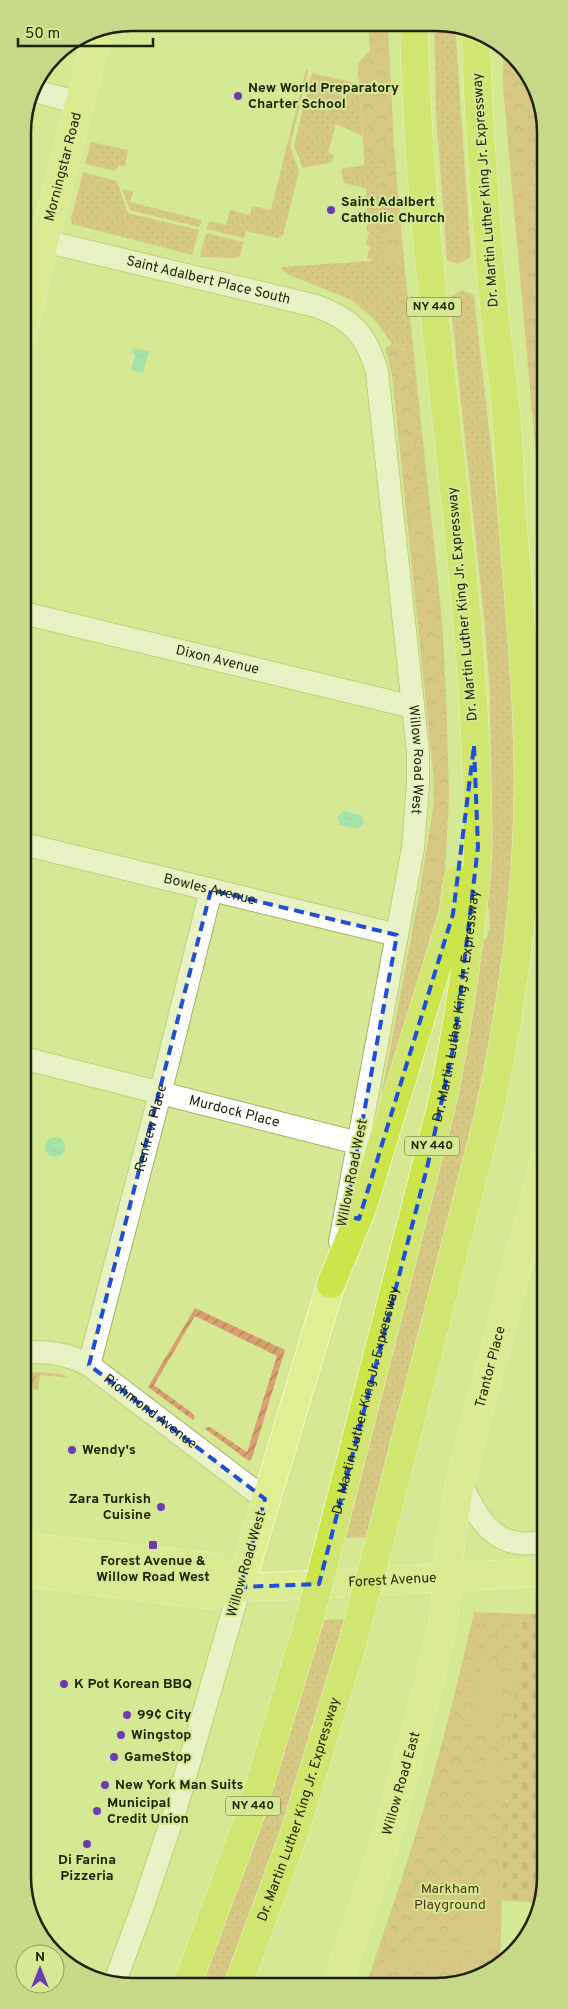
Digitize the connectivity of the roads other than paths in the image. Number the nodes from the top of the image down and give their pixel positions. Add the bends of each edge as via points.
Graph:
1 (414, 31) edge
2 (98, 38) edge
3 (476, 40) edge
4 (40, 92) edge
5 (80, 103) junction
6 (44, 241) junction
7 (31, 299) edge
8 (363, 338) joint
9 (507, 426) junction
10 (537, 609) edge
11 (31, 615) edge
12 (413, 707) junction
13 (474, 746) junction
14 (31, 846) edge
15 (211, 890) junction
16 (397, 935) junction
17 (31, 1060) edge
18 (160, 1094) junction
19 (358, 1143) junction
20 (537, 1190) edge
21 (331, 1284) junction
22 (31, 1352) edge
23 (89, 1365) junction
24 (460, 1482) junction
25 (265, 1499) junction
26 (537, 1542) edge
27 (31, 1548) edge
28 (537, 1572) edge
29 (31, 1573) edge
30 (447, 1577) junction
31 (240, 1587) junction
32 (117, 1977) edge
33 (190, 1978) edge
34 (241, 1978) edge
35 (338, 1978) edge

1 - 13 highway, Dr. Martin Luther King Jr. Expressway / NY 440 via 421,177 465,599
2 - 5 main road, Morningstar Road
3 - 9 highway, Dr. Martin Luther King Jr. Expressway / NY 440 via 483,189
4 - 5 street
5 - 6 main road, Morningstar Road
6 - 7 main road, Morningstar Road
6 - 8 street, Saint Adalbert Place South via 316,306 344,319
8 - 12 street, Willow Road West via 377,372
9 - 10 highway
9 - 34 highway, Dr. Martin Luther King Jr. Expressway / NY 440, bridge via 525,665 528,793 521,925 512,998 488,1118 353,1641 295,1831
11 - 12 street, Dixon Avenue
12 - 16 street, Willow Road West via 418,752 416,816
13 - 21 highway via 453,914 362,1208
13 - 33 highway, Dr. Martin Luther King Jr. Expressway / NY 440, bridge via 478,847 466,967 455,1040 426,1168 308,1624 252,1810
14 - 15 street, Bowles Avenue
15 - 16 street, Bowles Avenue
15 - 18 street, Renfrew Place
16 - 19 street, Willow Road West
17 - 18 street, Murdock Place
18 - 19 street, Murdock Place
18 - 23 street, Renfrew Place
19 - 21 street, Willow Road West
20 - 24 main road, Trantor Place
21 - 25 main road, Willow Road West
22 - 23 street, Richmond Avenue via 62,1354
23 - 25 street, Richmond Avenue
24 - 26 street via 479,1518 496,1535 514,1543
24 - 30 main road, Trantor Place
25 - 31 main road, Willow Road West
27 - 31 main road via 212,1567
28 - 30 main road, Forest Avenue
29 - 31 main road, Forest Avenue via 209,1595
30 - 31 main road, Forest Avenue
30 - 35 main road, Willow Road East via 443,1625 427,1692 381,1856
31 - 32 street, Willow Road West via 176,1808

